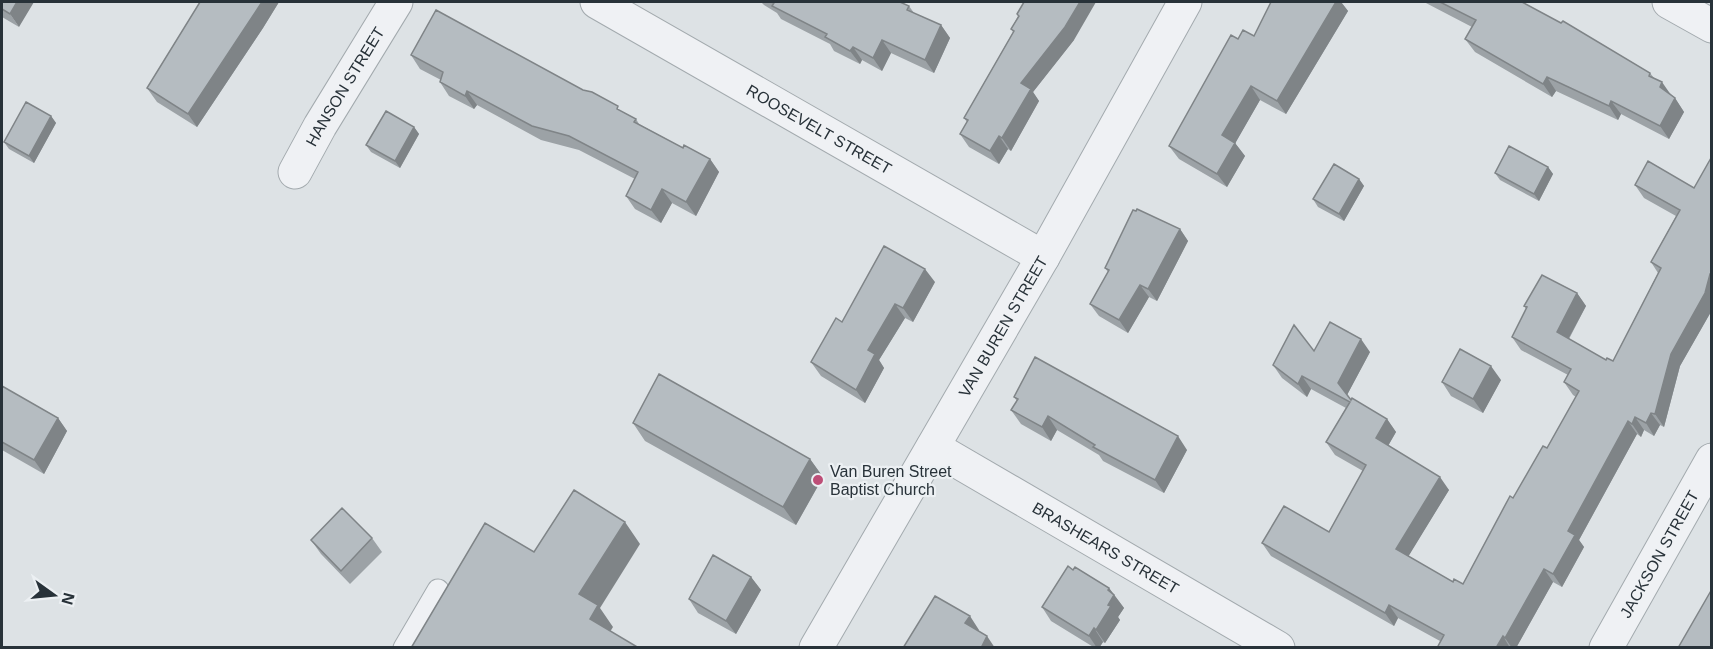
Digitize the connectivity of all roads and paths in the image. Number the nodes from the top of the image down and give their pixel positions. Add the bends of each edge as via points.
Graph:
1 (396, 2) edge
2 (597, 2) edge
3 (1185, 2) edge
4 (1669, 2) edge
5 (1712, 26) edge
6 (295, 172) dead end
7 (1042, 256) junction
8 (933, 447) junction
9 (1712, 460) edge
10 (438, 590) dead end
11 (404, 648) edge
12 (816, 648) edge
13 (1278, 648) edge
14 (1606, 648) edge

1 - 6 street, HANSON STREET
2 - 7 street, ROOSEVELT STREET
3 - 7 street, VAN BUREN STREET
4 - 5 street
7 - 8 street, VAN BUREN STREET
8 - 12 street, VAN BUREN STREET
8 - 13 street, BRASHEARS STREET
9 - 14 street, JACKSON STREET
10 - 11 lane

